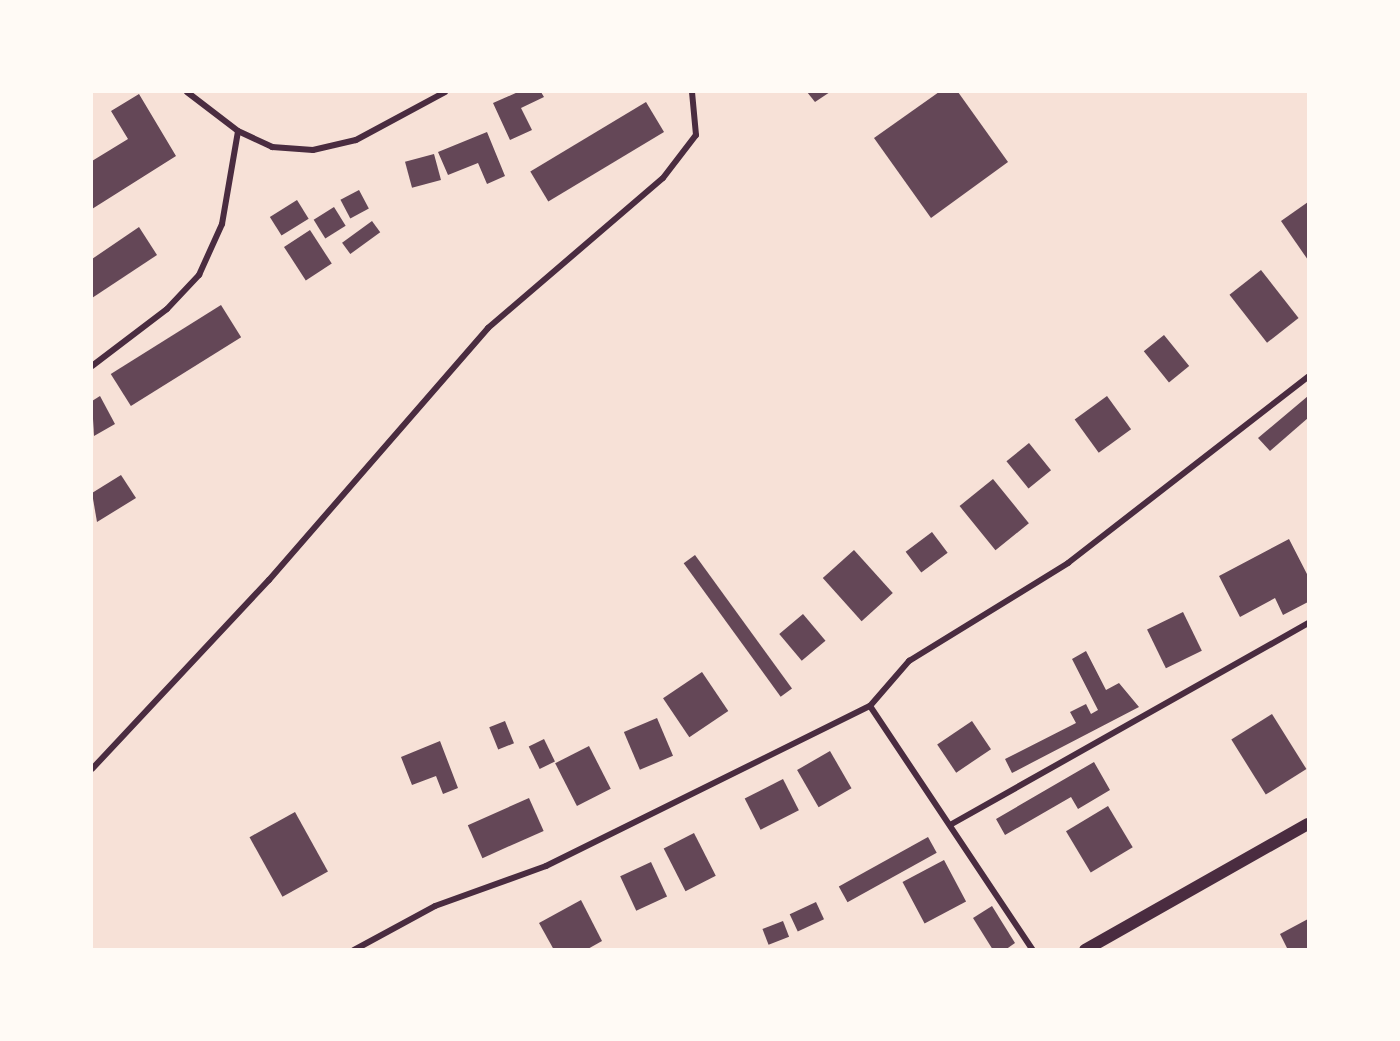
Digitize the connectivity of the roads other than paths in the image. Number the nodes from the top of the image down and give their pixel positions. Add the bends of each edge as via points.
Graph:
1 (187, 92) edge
2 (445, 92) edge
3 (692, 92) edge
4 (238, 131) junction
5 (92, 366) edge
6 (1308, 377) edge
7 (1308, 623) edge
8 (870, 706) junction
9 (92, 769) edge
10 (1308, 824) edge
11 (950, 825) junction
12 (354, 950) edge
13 (1033, 950) edge
14 (1085, 950) edge

1 - 4 street
2 - 4 street via 356,140 313,150 272,147
3 - 9 street via 696,135 663,178 488,328 269,580
4 - 5 street via 222,224 199,275 167,309
6 - 8 street via 1068,563 909,661
7 - 11 street
8 - 11 street
8 - 12 street via 546,866 435,906
10 - 14 main road
11 - 13 street

